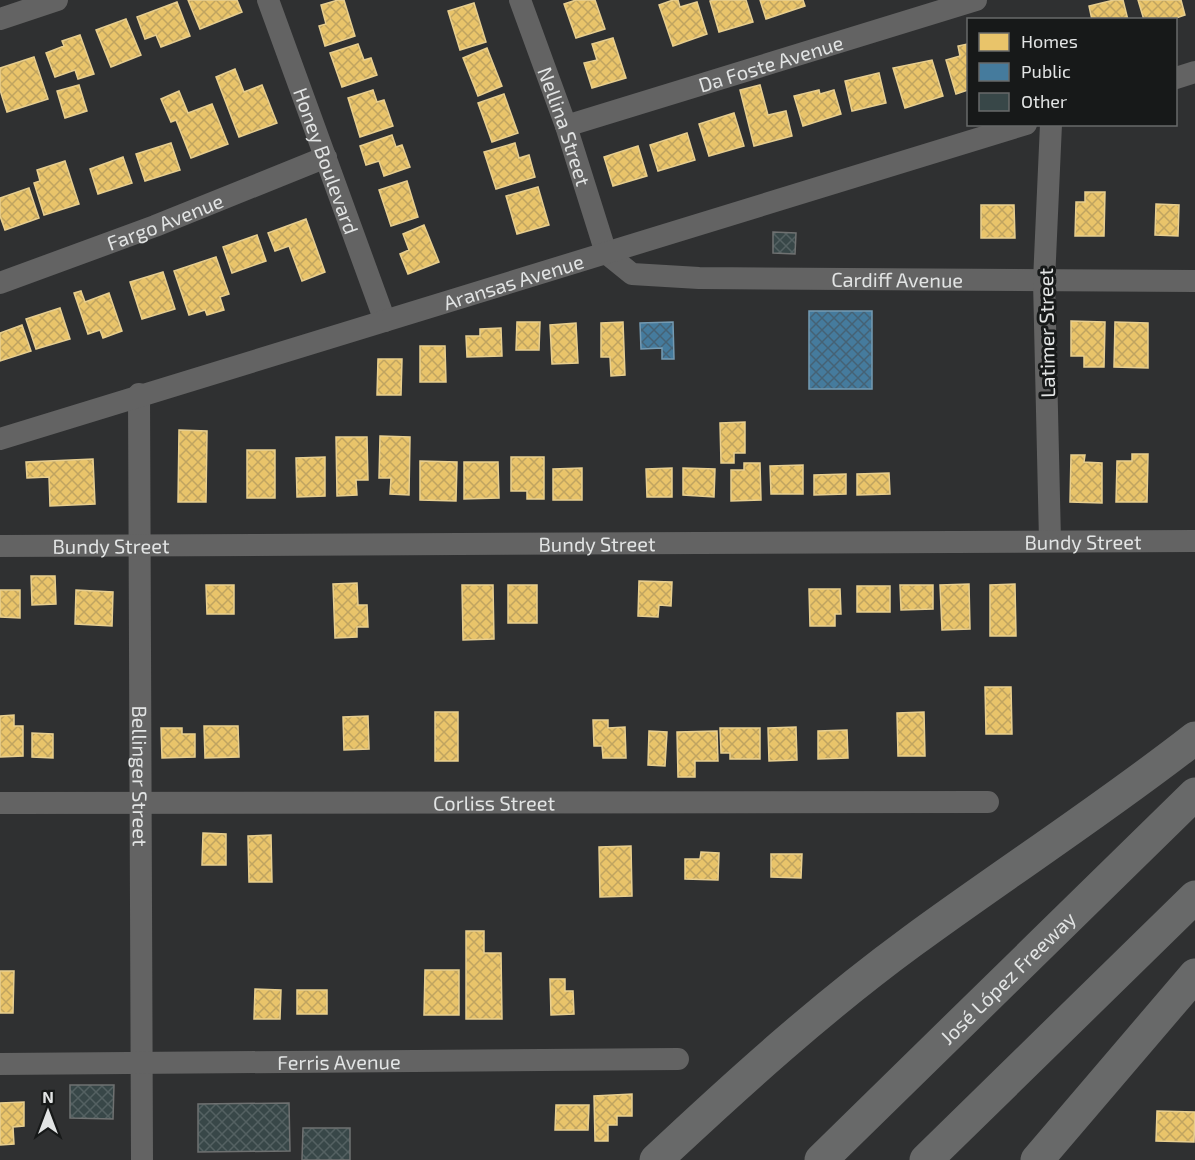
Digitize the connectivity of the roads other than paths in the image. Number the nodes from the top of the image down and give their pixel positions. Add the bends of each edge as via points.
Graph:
1 (57, 0) edge
2 (268, 0) edge
3 (520, 0) edge
4 (976, 0) edge
5 (0, 19) edge
6 (1195, 72) edge
7 (1177, 78) edge
8 (566, 126) junction
9 (1019, 126) edge
10 (1051, 126) edge
11 (326, 157) junction
12 (606, 253) junction
13 (1044, 281) junction
14 (1195, 281) edge
15 (0, 283) edge
16 (385, 321) junction
17 (139, 394) junction
18 (0, 439) edge
19 (1195, 541) edge
20 (1050, 542) junction
21 (141, 544) junction
22 (0, 546) edge
23 (1195, 738) edge
24 (1195, 794) edge
25 (142, 802) junction
26 (988, 802) dead end
27 (0, 803) edge
28 (1195, 897) edge
29 (1195, 975) edge
30 (678, 1059) dead end
31 (0, 1064) edge
32 (142, 1064) junction
33 (1044, 1155) edge
34 (142, 1160) edge
35 (656, 1160) edge
36 (821, 1160) edge
37 (926, 1160) edge

1 - 5 street
2 - 11 street, Honey Boulevard
3 - 8 street, Nellina Street
4 - 8 street, Da Foste Avenue
6 - 7 street
8 - 12 street, Nellina Street
9 - 12 street, Aransas Avenue
10 - 13 street, Latimer Street
11 - 15 street, Fargo Avenue
11 - 16 street, Honey Boulevard
12 - 13 street, Cardiff Avenue via 632,274
12 - 16 street, Aransas Avenue
13 - 14 street, Cardiff Avenue
13 - 20 street, Latimer Street
16 - 17 street, Aransas Avenue
17 - 18 street, Aransas Avenue
17 - 21 street, Bellinger Street
19 - 20 street, Bundy Street
20 - 21 street, Bundy Street
21 - 22 street, Bundy Street
21 - 25 street, Bellinger Street
23 - 35 highway via 910,943 741,1082
24 - 36 highway, José López Freeway
25 - 26 street, Corliss Street
25 - 27 street, Corliss Street
25 - 32 street, Bellinger Street
28 - 37 highway
29 - 33 highway
30 - 32 street, Ferris Avenue
31 - 32 street, Ferris Avenue
32 - 34 street, Bellinger Street

